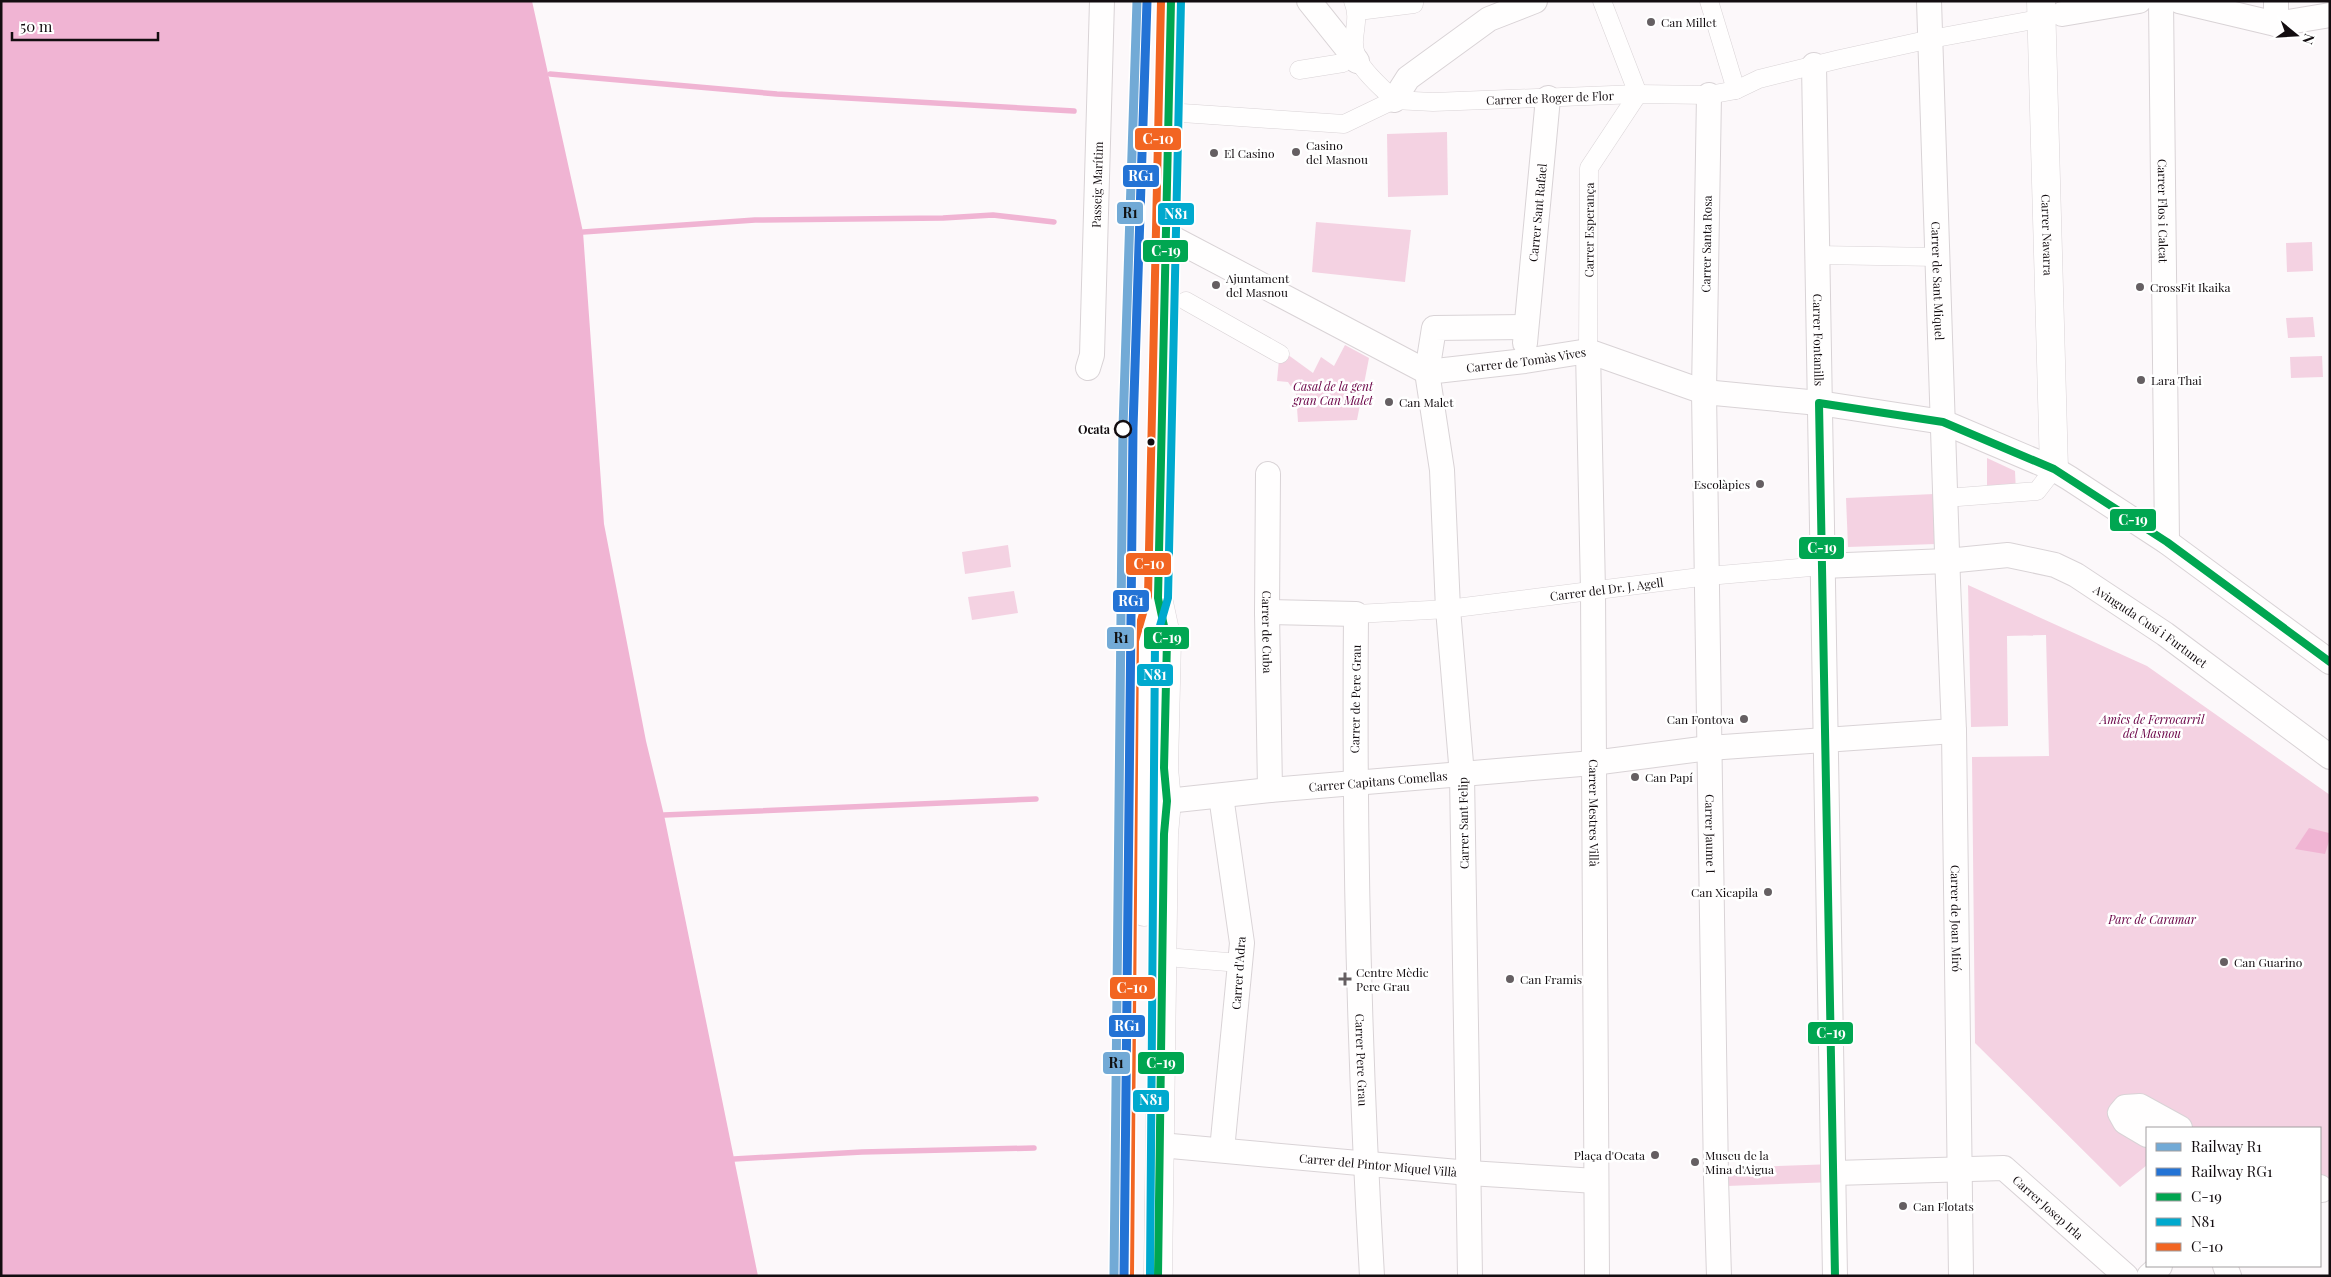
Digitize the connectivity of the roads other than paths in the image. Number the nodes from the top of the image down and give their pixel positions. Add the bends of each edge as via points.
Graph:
1 (1102, 1) edge
2 (1171, 1) edge
3 (1414, 1) edge
4 (1535, 1) edge
5 (1602, 1) edge
6 (1709, 1) edge
7 (1929, 1) edge
8 (2139, 1) edge
9 (2160, 1) edge
10 (2178, 1) edge
11 (1315, 3) edge
12 (1355, 6) edge
13 (2045, 12) edge
14 (2276, 13) edge
15 (2330, 15) edge
16 (1931, 39) junction
17 (1350, 62) junction
18 (1814, 65) junction
19 (1299, 70) dead end
20 (1736, 90) junction
21 (1638, 94) junction
22 (1708, 95) junction
23 (1548, 98) junction
24 (1394, 100) junction
25 (1167, 112) junction
26 (1165, 234) junction
27 (1817, 255) junction
28 (1937, 257) junction
29 (1186, 301) dead end
30 (1588, 351) junction
31 (1280, 354) dead end
32 (1088, 368) dead end
33 (1427, 372) junction
34 (1704, 392) junction
35 (1819, 403) junction
36 (1943, 422) junction
37 (2054, 469) junction
38 (1268, 474) dead end
39 (1946, 498) junction
40 (2167, 542) junction
41 (1947, 561) junction
42 (1822, 566) junction
43 (1708, 576) junction
44 (1593, 591) junction
45 (1158, 598) junction
46 (1448, 609) junction
47 (1266, 612) junction
48 (1356, 614) junction
49 (1145, 641) junction
50 (2330, 662) edge
51 (1954, 731) junction
52 (1825, 739) junction
53 (1709, 748) junction
54 (2330, 757) edge
55 (1593, 763) junction
56 (1462, 775) junction
57 (1355, 783) junction
58 (1270, 790) junction
59 (1221, 796) junction
60 (1167, 801) junction
61 (1178, 958) dead end
62 (1240, 963) junction
63 (2178, 1127) edge
64 (2146, 1134) edge
65 (1160, 1145) junction
66 (1222, 1150) junction
67 (1365, 1163) junction
68 (1959, 1168) junction
69 (1469, 1173) junction
70 (1835, 1173) junction
71 (1596, 1181) junction
72 (2159, 1267) edge
73 (1140, 1276) edge
74 (1158, 1276) edge
75 (1372, 1276) edge
76 (1470, 1276) edge
77 (1598, 1276) edge
78 (1719, 1276) edge
79 (1835, 1276) edge
80 (1962, 1276) edge
81 (2126, 1276) edge
82 (2149, 1276) edge

1 - 32 street, Passeig Marítim via 1092,355
2 - 25 main road
3 - 12 street via 1414,4
4 - 24 street via 1489,19 1408,78
5 - 21 street
6 - 20 street
7 - 16 street, Carrer de Sant Miquel
8 - 13 street
9 - 40 street, Carrer Flos i Calcat
10 - 14 street
11 - 17 street
12 - 17 street
13 - 16 street, Carrer de Roger de Flor
13 - 37 main road, Carrer Navarra
14 - 15 street
16 - 18 street, Carrer de Roger de Flor
16 - 28 street, Carrer de Sant Miquel
17 - 19 street
17 - 24 street
18 - 20 street, Carrer de Roger de Flor via 1759,79
18 - 27 street, Carrer Fontanills
20 - 22 street, Carrer de Roger de Flor
21 - 22 street, Carrer de Roger de Flor
21 - 23 street, Carrer de Roger de Flor
21 - 30 street, Carrer Esperança via 1589,168
22 - 34 street, Carrer Santa Rosa
23 - 24 street, Carrer de Roger de Flor via 1433,102
23 - 33 street, Carrer Sant Rafael via 1525,338 1434,328
24 - 25 street, Carrer de Roger de Flor via 1344,124
25 - 26 main road
26 - 33 street
26 - 45 main road
27 - 28 street
27 - 35 street, Carrer Fontanills
28 - 36 street, Carrer de Sant Miquel
29 - 31 street
30 - 33 street, Carrer de Tomàs Vives
30 - 34 street, Carrer de Tomàs Vives
30 - 44 street, Carrer Mestres Villà
33 - 46 street, Carrer Sant Felip
34 - 35 street, Carrer de Tomàs Vives
34 - 43 street, Carrer Jaume I
35 - 36 street, Carrer de Tomàs Vives
35 - 42 street, Carrer Fontanills
36 - 37 street, Carrer de Tomàs Vives
36 - 39 street, Carrer de Sant Miquel
37 - 39 street via 2037,491
37 - 40 street, Carrer de Tomàs Vives
38 - 47 street, Carrer de Cuba
39 - 41 street, Carrer de Sant Miquel
40 - 50 street, Carrer de Tomàs Vives
41 - 42 street, Carrer del Dr. J. Agell
41 - 51 street, Carrer de Joan Miró
41 - 54 street, Avinguda Cusí i Furtunet via 2008,555 2062,568 2165,634
42 - 43 street, Carrer del Dr. J. Agell
42 - 52 street, Carrer Fontanills
43 - 44 street, Carrer del Dr. J. Agell
43 - 53 street, Carrer Jaume I
44 - 46 street, Carrer del Dr. J. Agell
44 - 55 street, Carrer Mestres Villà
45 - 49 main road
45 - 60 main road via 1167,640 1164,768
46 - 48 street, Carrer del Dr. J. Agell
46 - 56 street, Carrer Sant Felip
47 - 48 street, Carrer del Dr. J. Agell
47 - 58 street, Carrer de Cuba
48 - 57 street, Carrer de Pere Grau
49 - 60 main road via 1154,687 1151,766 1155,791
49 - 73 main road
51 - 52 street, Carrer Capitans Comellas
51 - 68 street, Carrer de Joan Miró
52 - 53 street, Carrer Capitans Comellas
52 - 70 street, Carrer Fontanills
53 - 55 street, Carrer Capitans Comellas
53 - 78 street, Carrer Jaume I
55 - 56 street, Carrer Capitans Comellas
55 - 71 street, Carrer Mestres Villà
56 - 57 street, Carrer Capitans Comellas
56 - 69 street, Carrer Sant Felip
57 - 58 street, Carrer Capitans Comellas
57 - 67 street, Carrer Pere Grau
58 - 59 street, Carrer Capitans Comellas
59 - 60 street, Carrer Capitans Comellas
59 - 62 street, Carrer d'Adra via 1242,942
60 - 65 main road
61 - 62 street
62 - 66 street, Carrer d'Adra
63 - 64 street via 2140,1106 2124,1107 2120,1113 2125,1122
65 - 66 street, Carrer del Pintor Miquel Villà
65 - 74 main road
66 - 67 street, Carrer del Pintor Miquel Villà
67 - 69 street, Carrer del Pintor Miquel Villà
67 - 75 street, Carrer Pere Grau
68 - 70 street
68 - 80 street, Carrer de Joan Miró
68 - 81 street, Carrer Josep Irla via 2004,1168
69 - 71 street, Carrer del Pintor Miquel Villà
69 - 76 street, Carrer Sant Felip
70 - 79 street, Carrer Fontanills
71 - 77 street, Carrer Mestres Villà
72 - 82 street

